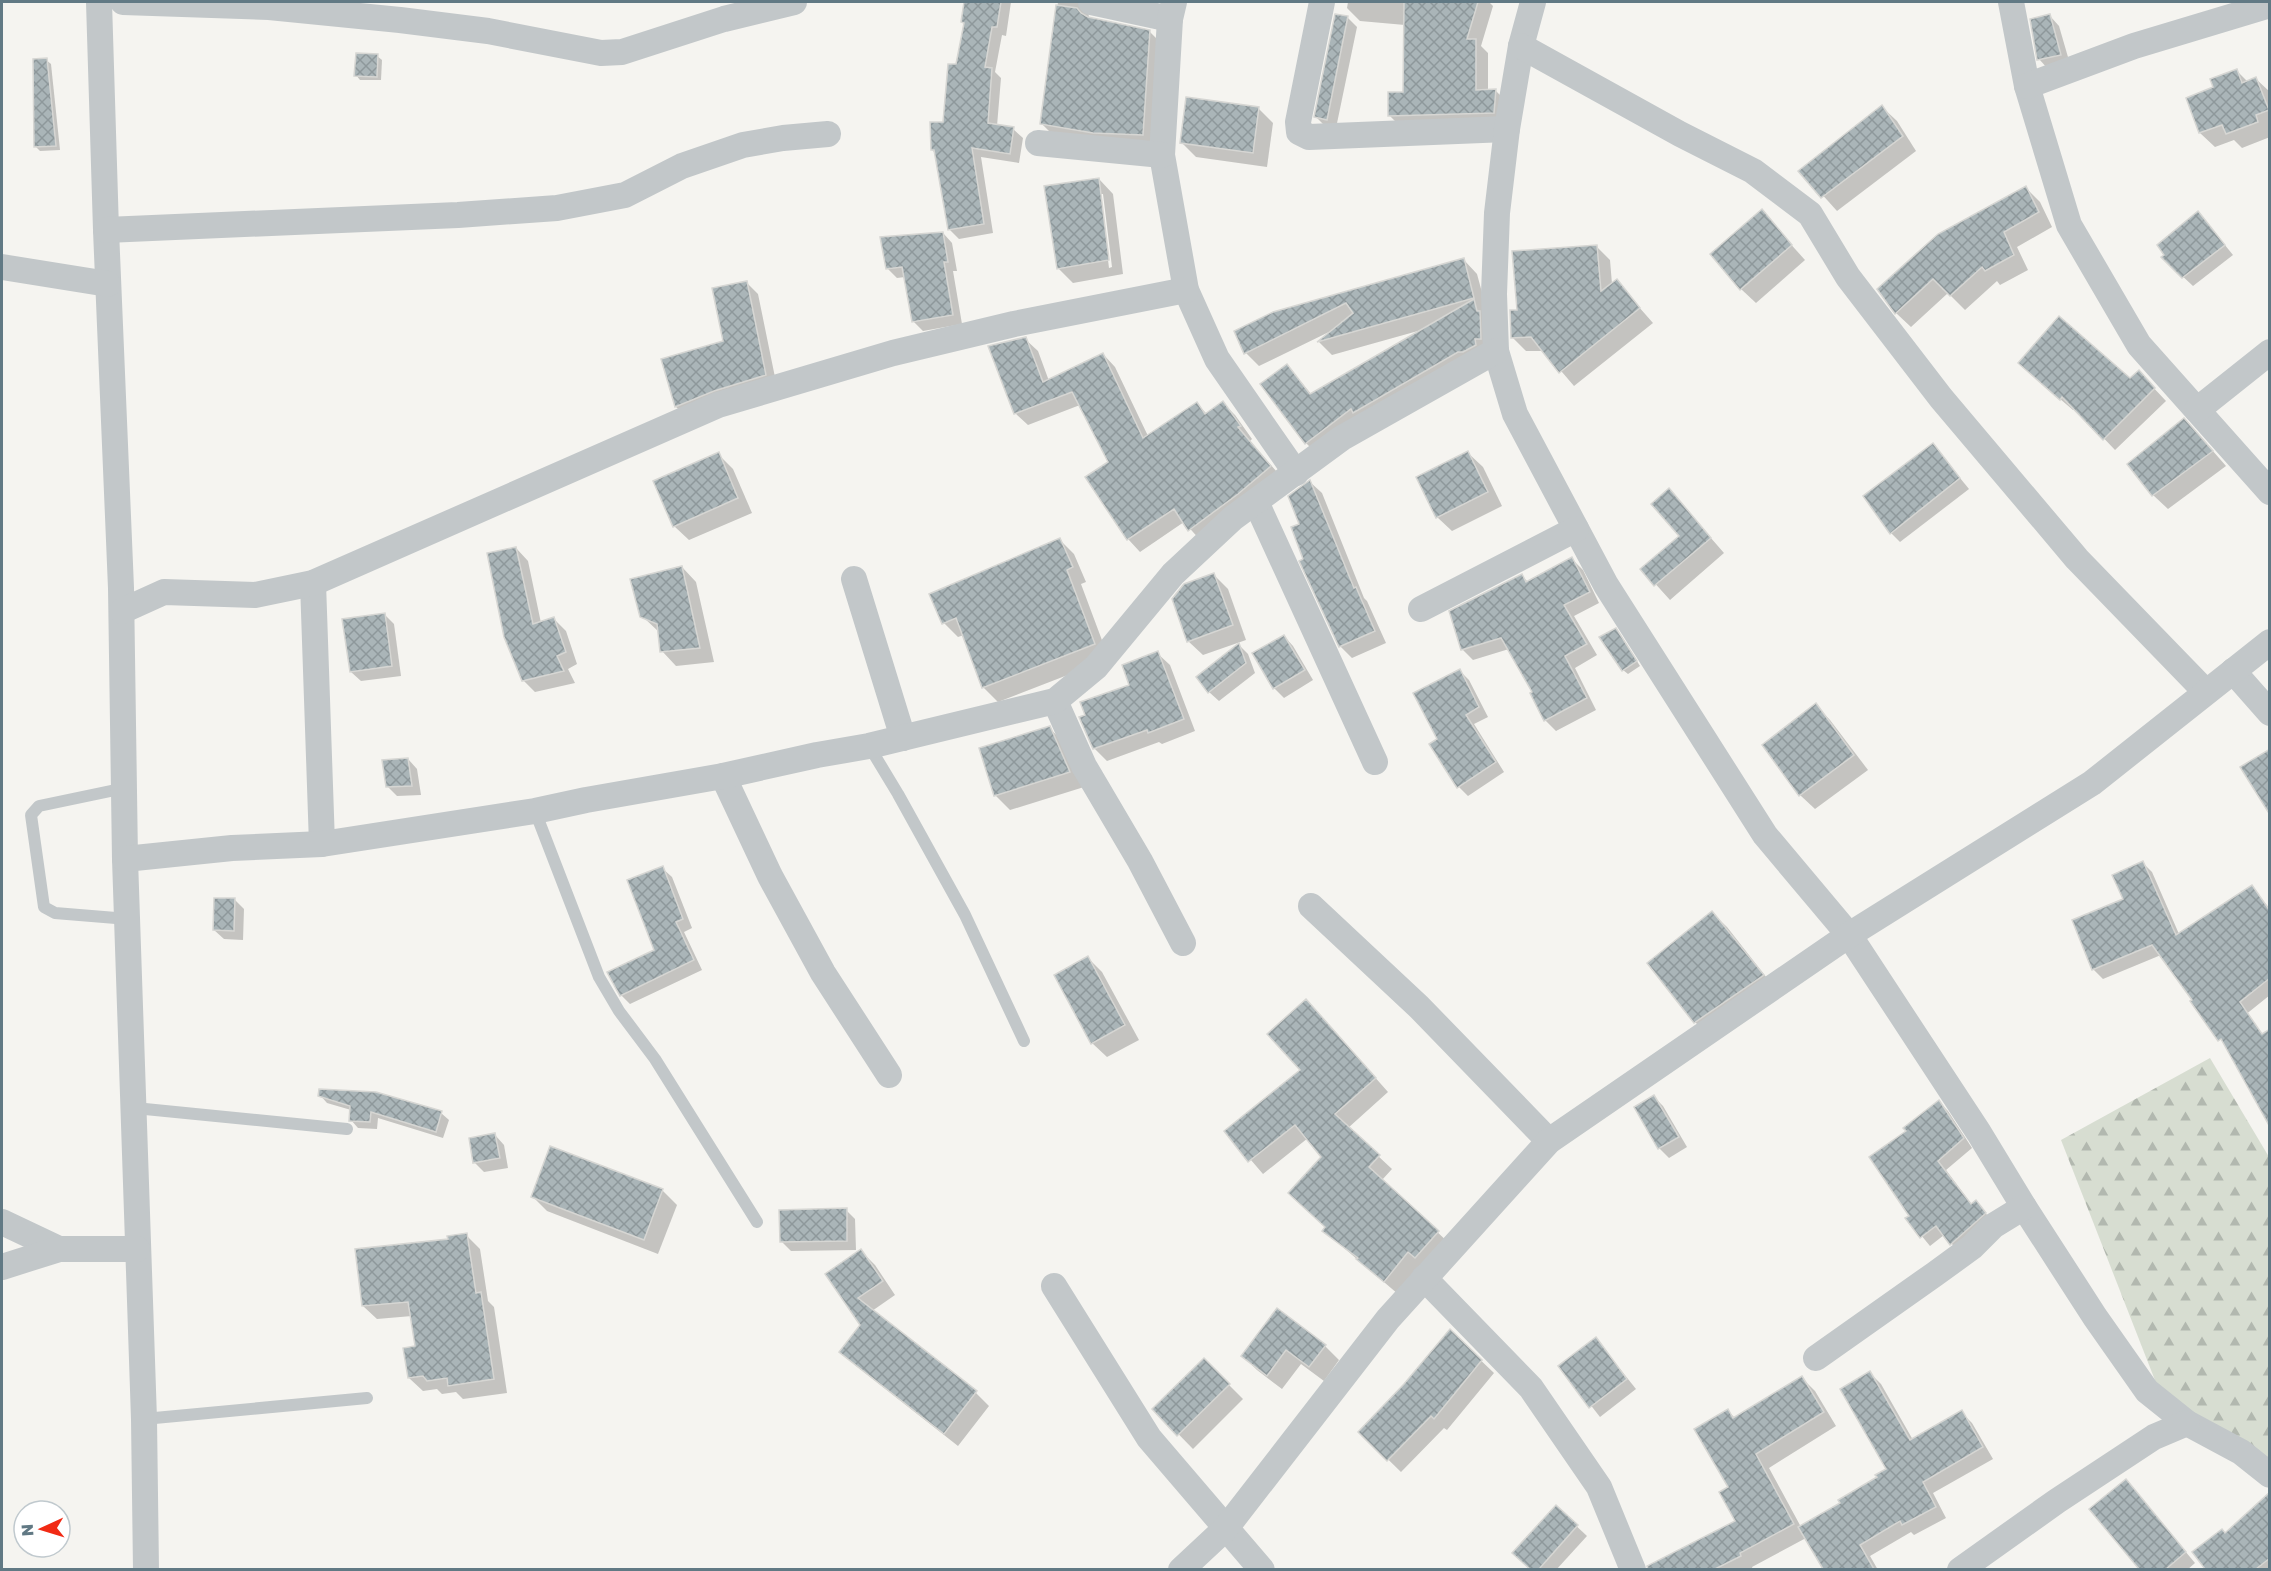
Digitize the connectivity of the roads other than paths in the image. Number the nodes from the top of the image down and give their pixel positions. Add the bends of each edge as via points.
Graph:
1 (99, 2) edge
2 (123, 2) edge
3 (794, 2) edge
4 (1091, 2) edge
5 (1322, 2) edge
6 (1533, 2) edge
7 (2011, 2) edge
8 (2270, 5) edge
9 (1172, 10) edge
10 (1521, 46) junction
11 (2027, 86) junction
12 (1507, 129) junction
13 (828, 134) dead end
14 (1038, 143) dead end
15 (1162, 155) junction
16 (105, 230) junction
17 (2, 267) edge
18 (108, 284) junction
19 (1186, 290) junction
20 (1496, 351) junction
21 (2270, 352) edge
22 (2197, 410) junction
23 (1296, 473) junction
24 (2270, 492) edge
25 (1256, 502) junction
26 (1576, 529) junction
27 (854, 579) dead end
28 (313, 583) junction
29 (1421, 609) dead end
30 (122, 611) junction
31 (2270, 642) edge
32 (2233, 671) junction
33 (2205, 691) junction
34 (1055, 701) junction
35 (2270, 713) edge
36 (903, 738) junction
37 (869, 746) junction
38 (1375, 762) dead end
39 (723, 776) junction
40 (124, 788) junction
41 (535, 811) junction
42 (322, 844) junction
43 (125, 859) junction
44 (1311, 906) dead end
45 (128, 919) junction
46 (1849, 935) junction
47 (1183, 943) dead end
48 (1024, 1041) dead end
49 (889, 1075) dead end
50 (135, 1108) junction
51 (347, 1129) dead end
52 (1549, 1141) junction
53 (2024, 1207) junction
54 (2, 1222) edge
55 (757, 1222) dead end
56 (58, 1249) junction
57 (138, 1249) junction
58 (2, 1267) edge
59 (1424, 1278) junction
60 (1054, 1286) dead end
61 (1816, 1358) dead end
62 (367, 1398) dead end
63 (144, 1419) junction
64 (2187, 1423) junction
65 (2270, 1476) edge
66 (1226, 1528) junction
67 (146, 1569) edge
68 (1181, 1569) edge
69 (1262, 1569) edge
70 (1633, 1569) edge
71 (1960, 1569) edge

1 - 16 street
2 - 3 street via 269,7 400,20 488,31 601,53 622,52 724,19
4 - 9 street
5 - 12 street via 1299,132 1309,137
6 - 10 street
7 - 11 street
8 - 11 street via 2134,46
9 - 15 street
10 - 12 street
10 - 33 street via 1753,171 1810,214 1848,277 1941,398 2077,560
11 - 22 street via 2069,225 2139,345
12 - 20 street via 1497,225
13 - 16 street via 743,145 682,165 625,195 557,208
14 - 15 street
15 - 19 street
16 - 18 street
17 - 18 street
18 - 30 street
19 - 23 street via 1217,359
19 - 28 street via 1014,324 904,351 718,405
20 - 23 street via 1342,438
20 - 26 street via 1515,414
21 - 22 street
22 - 24 street
23 - 25 street
25 - 34 street via 1173,574 1096,668
25 - 38 street
26 - 29 street
26 - 46 street via 1606,585 1765,835
27 - 36 street
28 - 30 street via 255,595 164,592
28 - 42 street
30 - 40 street
31 - 32 street
32 - 33 street
32 - 35 street
33 - 46 street via 2092,783
34 - 36 street
34 - 47 street via 1084,766
36 - 37 street
37 - 39 street
37 - 48 lane via 965,915
39 - 41 street
39 - 49 street via 770,876 823,973
40 - 43 street
40 - 45 lane via 39,806 32,815 44,907 55,913
41 - 42 street
41 - 55 lane via 599,978 656,1059
42 - 43 street
43 - 45 street
44 - 52 street via 1419,1006
45 - 50 street
46 - 52 street
46 - 53 street
50 - 51 lane
50 - 57 street
52 - 59 street
53 - 61 street
53 - 64 street via 2147,1391
54 - 56 street
56 - 57 street
56 - 58 street
57 - 63 street
59 - 66 street via 1388,1318
59 - 70 street via 1531,1388 1599,1487
60 - 66 street via 1149,1438
62 - 63 lane
63 - 67 street
64 - 65 street via 2241,1452
64 - 71 street via 2154,1437
66 - 68 street
66 - 69 street

